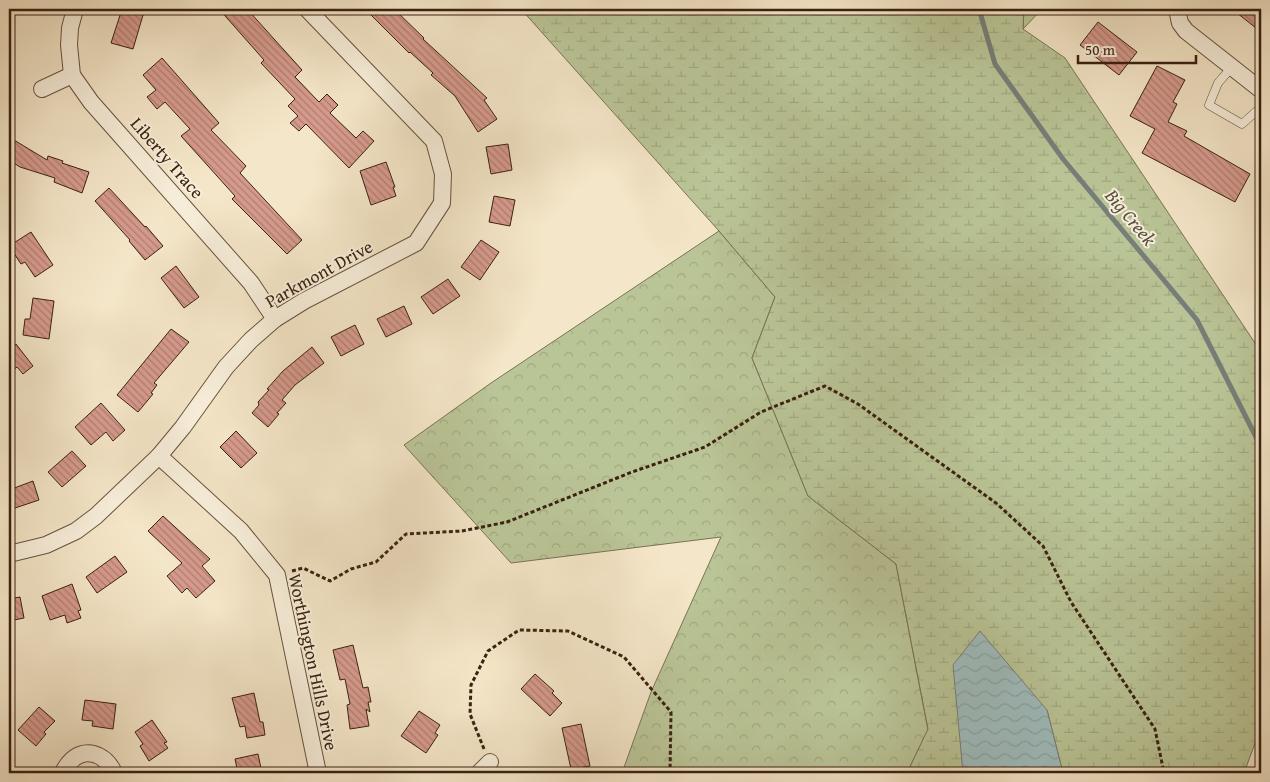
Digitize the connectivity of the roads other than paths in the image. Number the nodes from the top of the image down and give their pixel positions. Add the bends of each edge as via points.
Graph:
1 (75, 9) edge
2 (308, 9) edge
3 (1177, 9) edge
4 (1232, 67) junction
5 (72, 75) junction
6 (42, 89) dead end
7 (1261, 90) edge
8 (1261, 107) edge
9 (276, 319) junction
10 (159, 456) junction
11 (9, 554) edge
12 (63, 773) edge
13 (114, 773) edge
14 (318, 773) edge

1 - 5 street, Liberty Trace via 69,45
2 - 9 street, Parkmont Drive via 434,141 443,174 442,203 416,243
3 - 4 street via 1180,23 1186,31
4 - 7 street
4 - 8 lane via 1218,83 1209,105 1242,124
5 - 6 street
5 - 9 street, Liberty Trace via 91,102 250,283
9 - 10 street, Parkmont Drive via 226,368
10 - 11 street, Parkmont Drive via 76,531 46,545
10 - 14 street, Worthington Hills Drive via 241,530 277,575
12 - 13 street via 74,757 90,752 102,756

